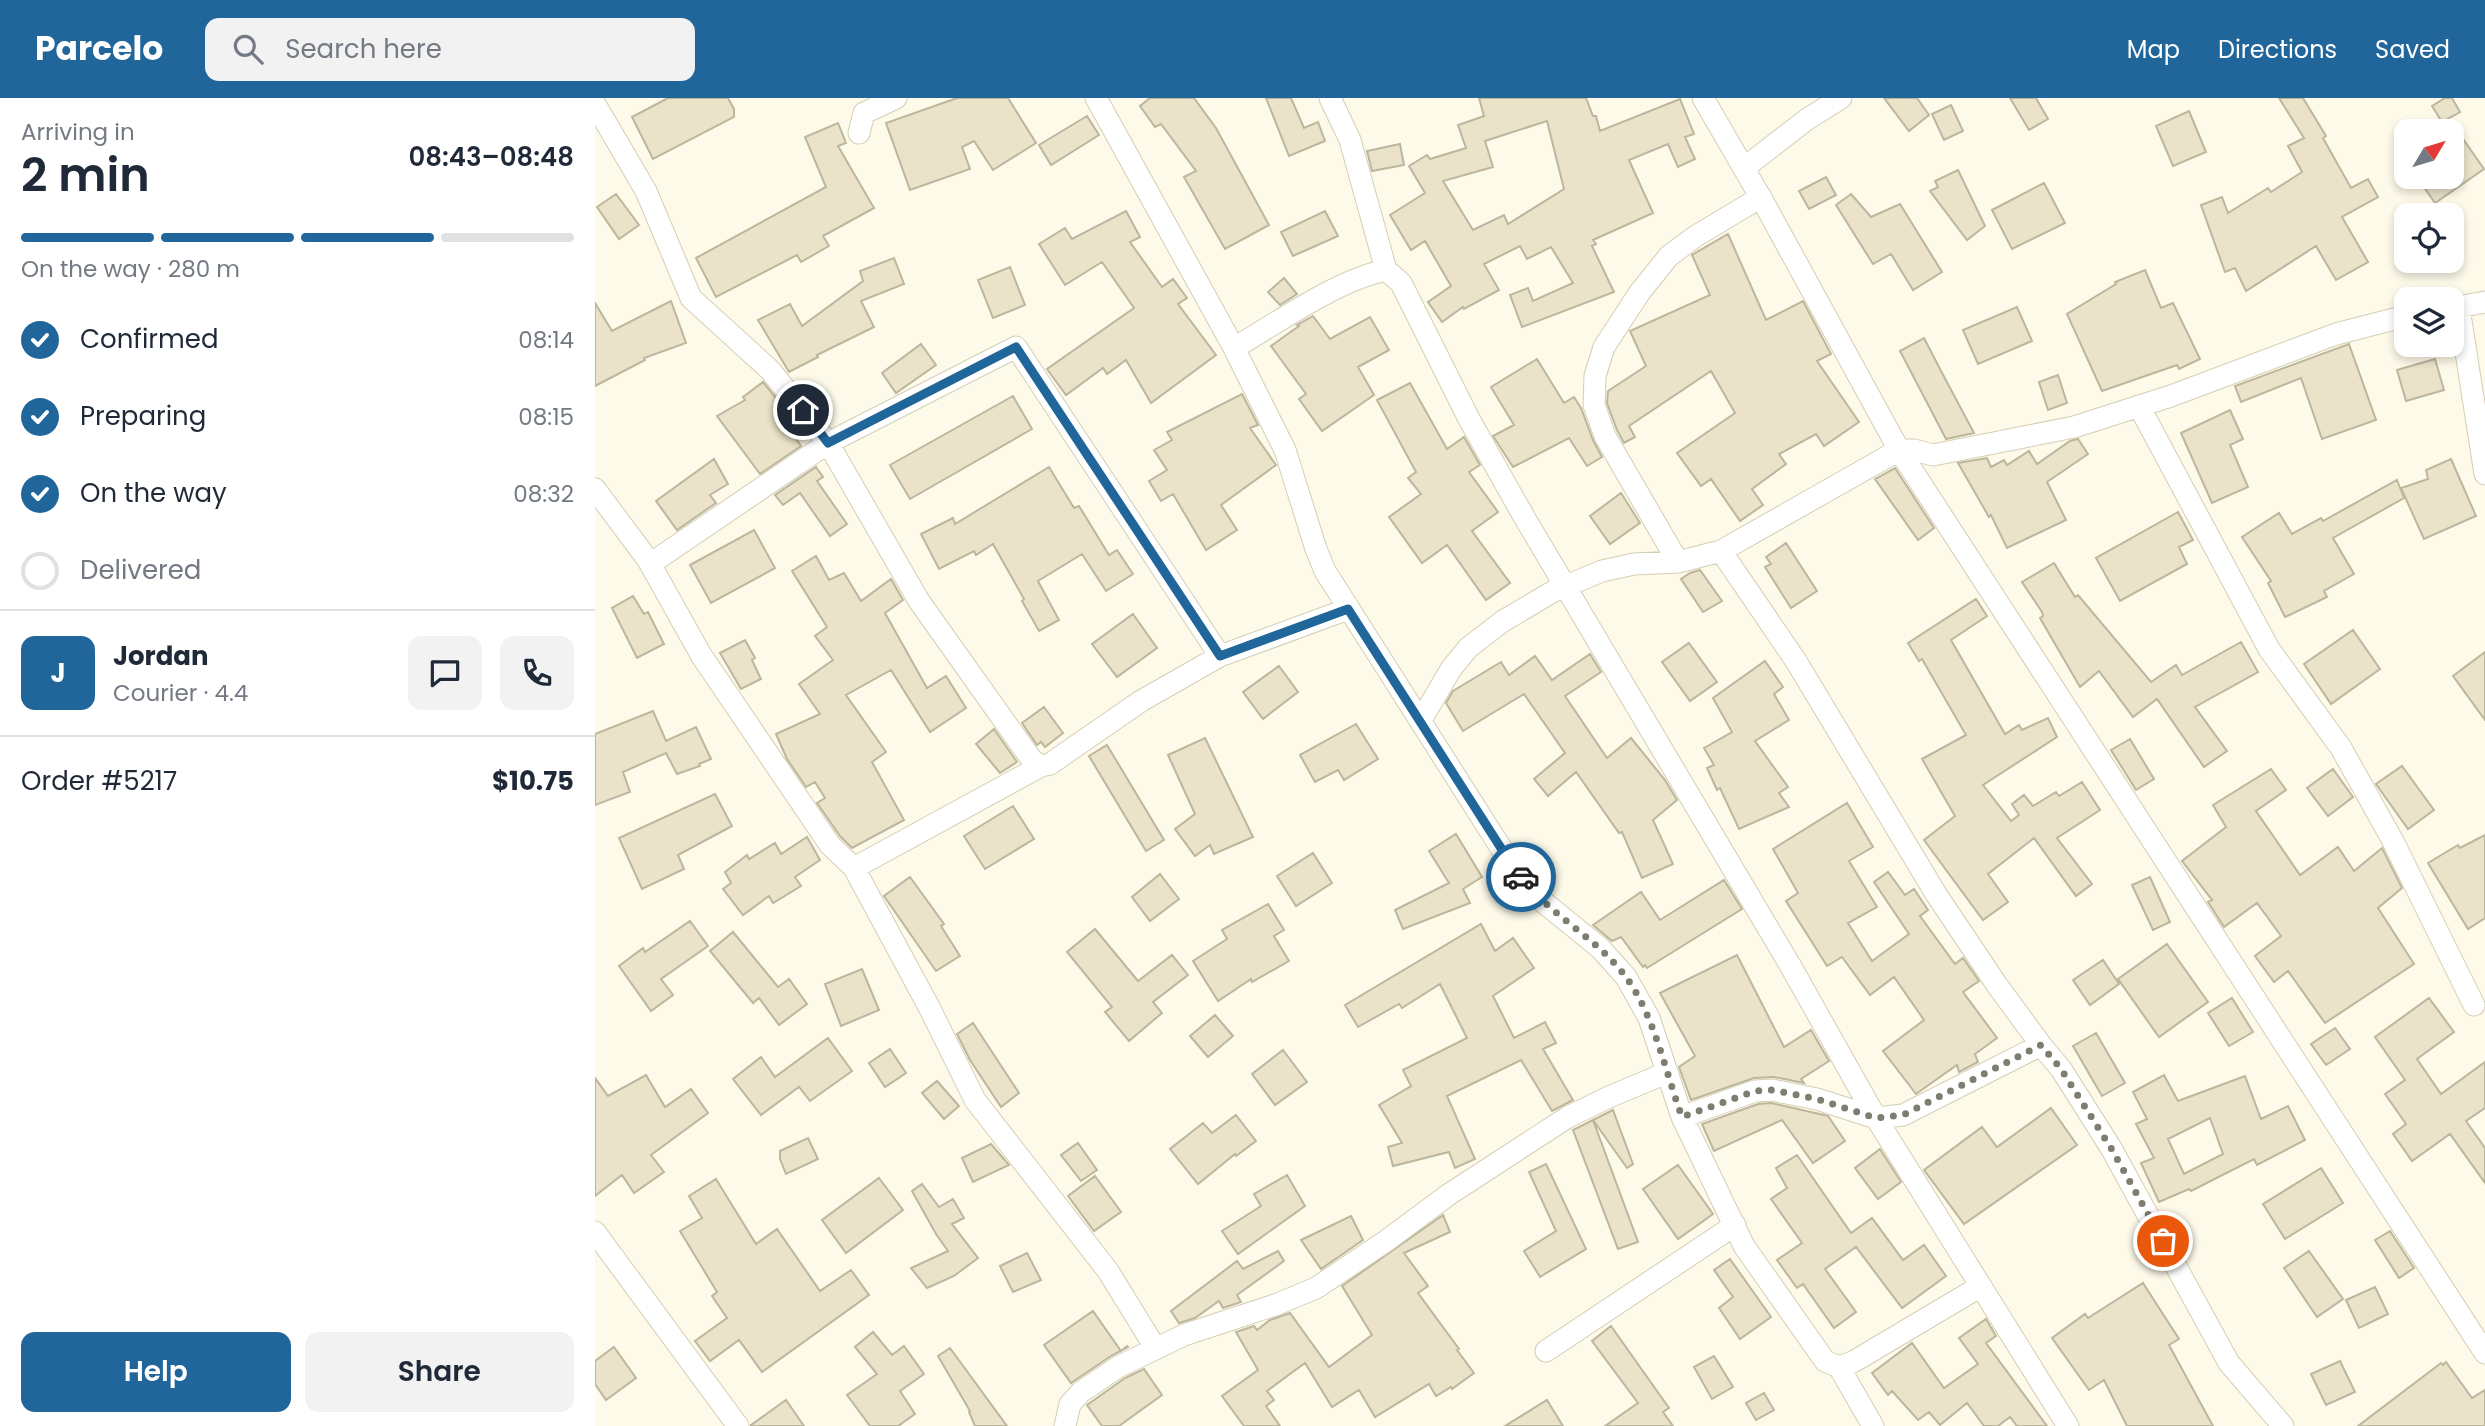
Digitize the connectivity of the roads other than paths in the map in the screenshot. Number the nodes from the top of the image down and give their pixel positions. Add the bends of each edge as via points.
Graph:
1 (896, 98) edge
2 (1096, 98) edge
3 (1330, 98) edge
4 (1703, 98) edge
5 (1841, 98) edge
6 (595, 104) edge
7 (859, 133) dead end
8 (1744, 168) junction
9 (1761, 197) junction
10 (1386, 270) junction
11 (2485, 302) edge
12 (2464, 306) edge
13 (2394, 319) edge
14 (1234, 348) junction
15 (2464, 357) edge
16 (2140, 406) junction
17 (828, 443) junction
18 (1899, 450) junction
19 (2485, 474) edge
20 (595, 489) edge
21 (1721, 551) junction
22 (1678, 562) junction
23 (650, 564) junction
24 (1565, 586) junction
25 (1348, 609) junction
26 (1220, 656) junction
27 (1421, 720) junction
28 (1041, 766) junction
29 (854, 868) junction
30 (2475, 1005) dead end
31 (2041, 1045) junction
32 (1667, 1073) junction
33 (1682, 1117) junction
34 (1876, 1118) junction
35 (1735, 1225) junction
36 (595, 1232) edge
37 (1981, 1286) junction
38 (1156, 1349) junction
39 (1546, 1351) dead end
40 (2485, 1353) edge
41 (1839, 1367) junction
42 (738, 1426) edge
43 (1065, 1426) edge
44 (1873, 1426) edge
45 (2068, 1426) edge
46 (2283, 1426) edge

1 - 7 street via 864,113
2 - 14 street
3 - 10 street via 1350,140
4 - 8 street
5 - 8 street
6 - 17 street via 646,191 691,298 770,370
8 - 9 street
9 - 18 street
9 - 22 street via 1669,256 1604,347 1595,376 1594,405 1605,436
10 - 14 street via 1343,285
10 - 24 street via 1401,283 1469,419
11 - 12 street
13 - 16 street via 2336,334
14 - 25 street via 1285,450 1316,549
15 - 19 street
16 - 18 street via 2074,427 1933,456
16 - 30 street via 2269,649 2341,748
17 - 23 street
17 - 26 street via 1016,347
17 - 28 street via 919,601 1032,760
18 - 21 street
18 - 40 street
20 - 23 street
21 - 22 street
21 - 31 street via 1796,661 1936,894
22 - 24 street via 1602,570
23 - 29 street via 701,655 830,845
24 - 27 street via 1503,621 1468,648
24 - 34 street
25 - 26 street
25 - 27 street
26 - 28 street
27 - 32 street via 1536,896 1600,948 1626,977 1649,1018
28 - 29 street
29 - 38 street via 975,1100 1108,1271
31 - 34 street via 1903,1115
31 - 46 street via 2111,1148 2229,1363
32 - 33 street
32 - 38 street via 1568,1117 1316,1288
33 - 34 street via 1755,1091 1772,1090
33 - 35 street
34 - 37 street
35 - 39 street
35 - 41 street via 1760,1270 1825,1361
36 - 42 street
37 - 41 street
37 - 45 street
38 - 43 street via 1081,1392 1070,1404
41 - 44 street

